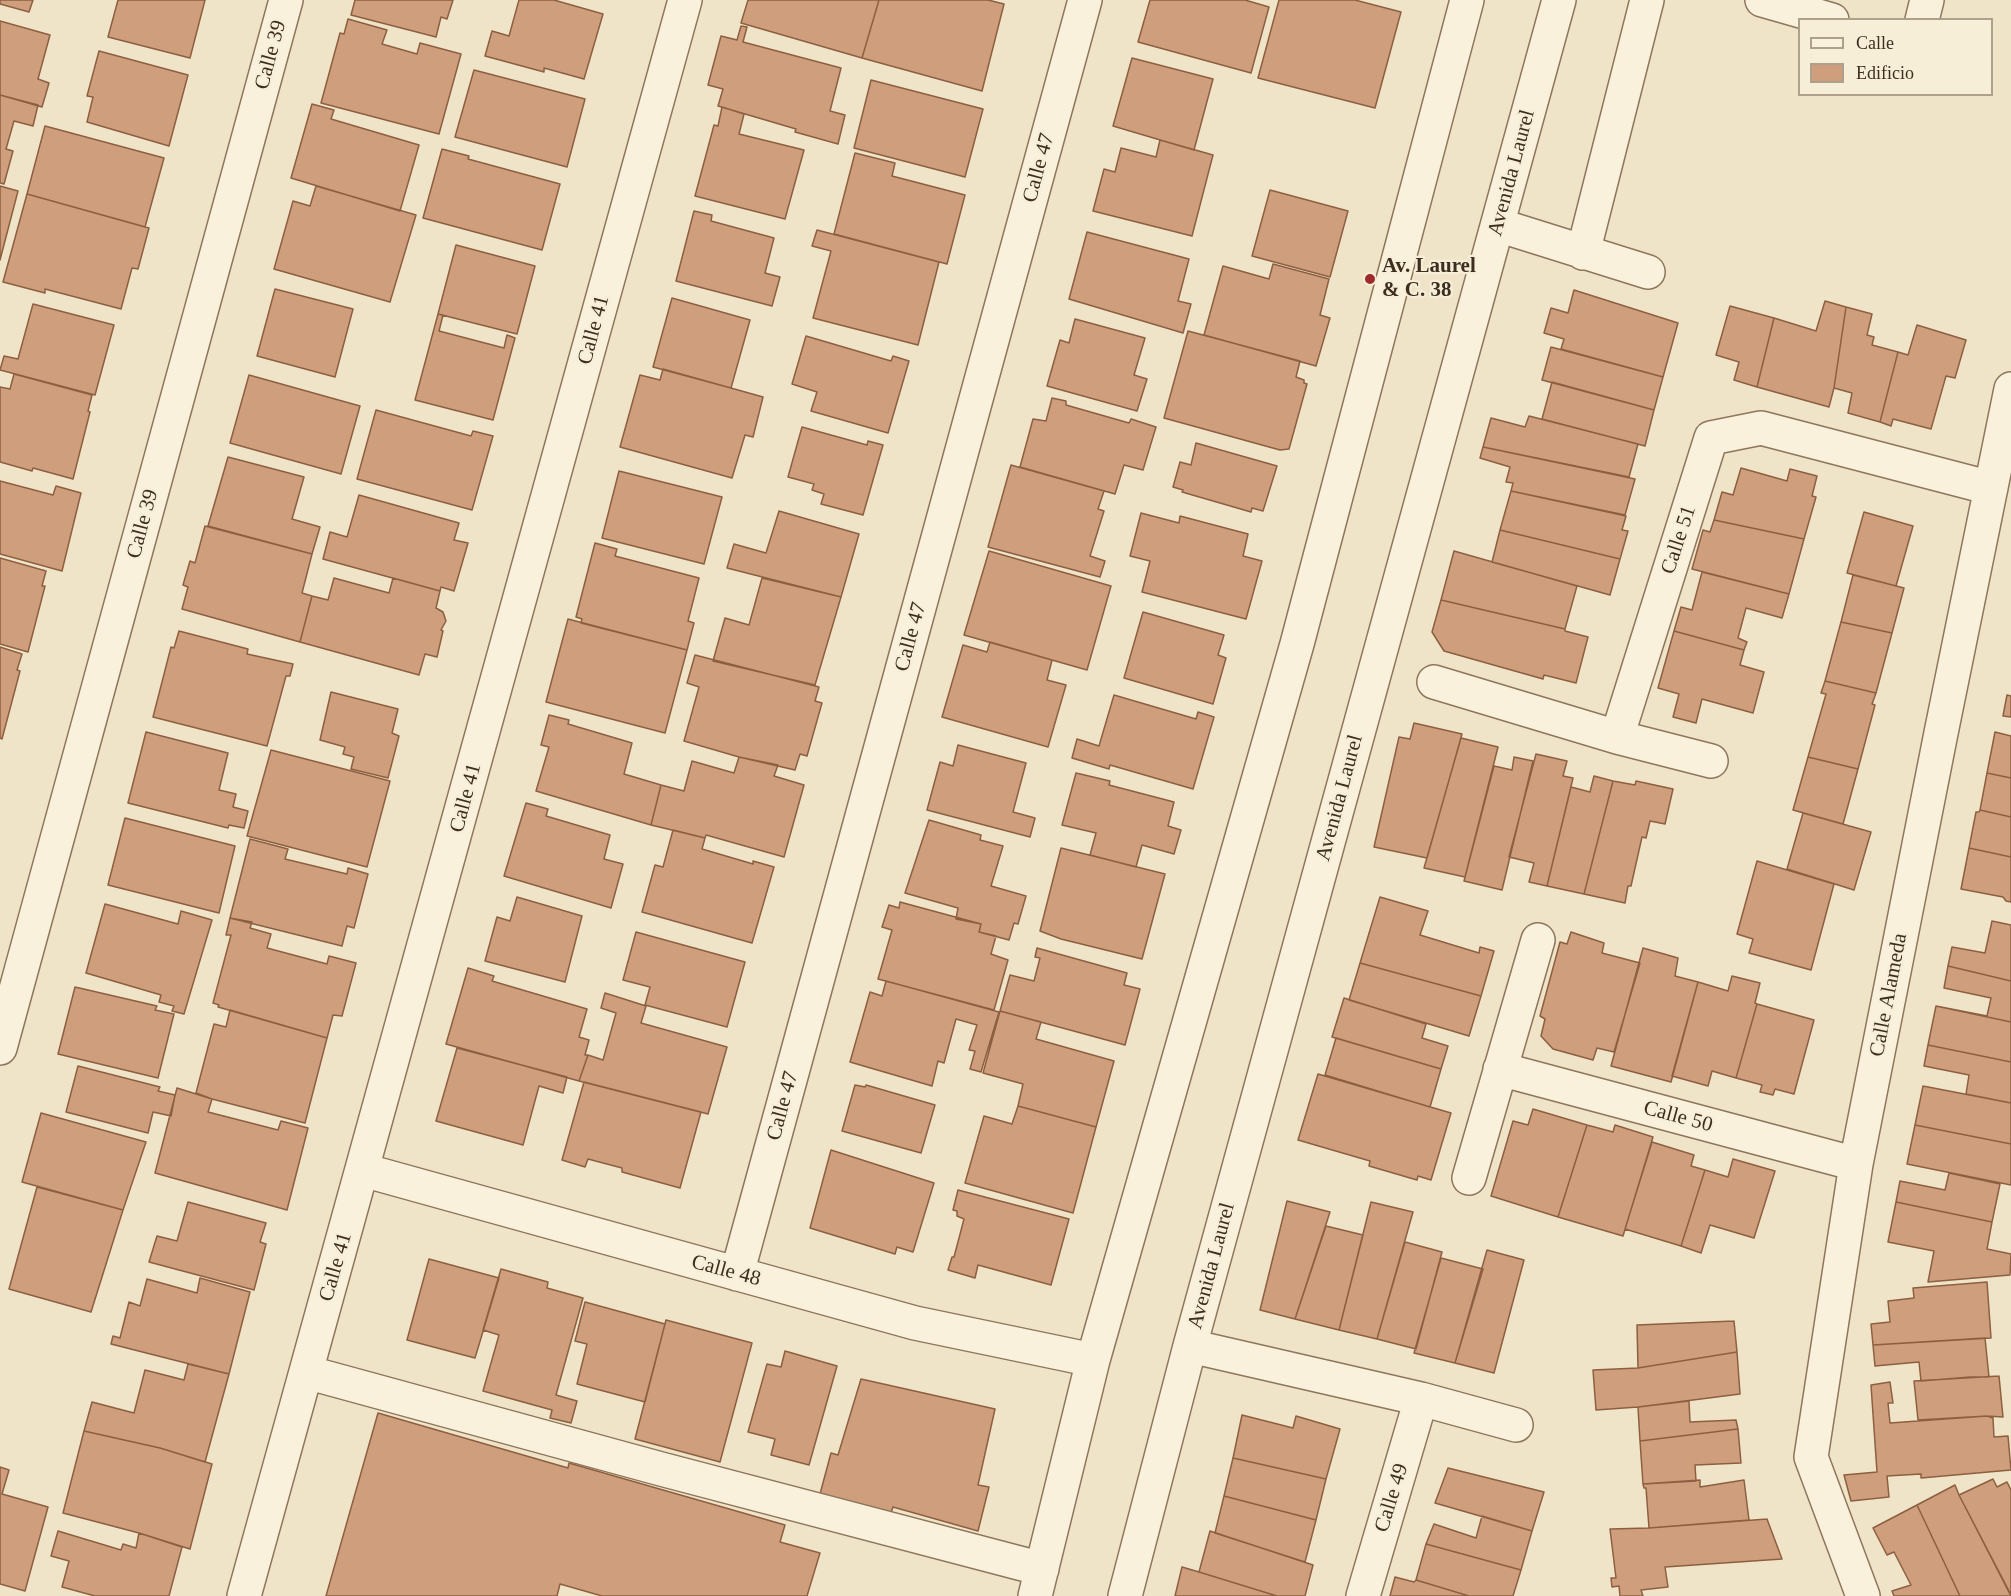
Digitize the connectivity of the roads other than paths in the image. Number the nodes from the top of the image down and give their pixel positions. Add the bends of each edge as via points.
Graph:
1 (286, 0) edge
2 (685, 0) edge
3 (1085, 0) edge
4 (1467, 0) edge
5 (1647, 0) edge
6 (1762, 0) edge
7 (1927, 0) edge
8 (1552, 1) edge
9 (1825, 18) edge
10 (1922, 18) edge
11 (1498, 225) junction
12 (1583, 253) junction
13 (1648, 272) dead end
14 (2011, 389) edge
15 (1991, 488) junction
16 (1434, 682) dead end
17 (1617, 737) junction
18 (1711, 761) dead end
19 (1538, 940) dead end
20 (0, 1048) edge
21 (1500, 1069) junction
22 (1856, 1164) junction
23 (363, 1170) junction
24 (1469, 1178) dead end
25 (736, 1274) junction
26 (1190, 1346) junction
27 (1093, 1360) junction
28 (306, 1372) junction
29 (1421, 1399) junction
30 (1516, 1425) dead end
31 (1039, 1582) edge
32 (244, 1596) edge
33 (1125, 1596) edge
34 (1363, 1596) edge
35 (1863, 1596) edge

1 - 20 street, Calle 39
2 - 23 street, Calle 41
3 - 25 street, Calle 47
4 - 27 street via 1297,644
5 - 12 street
6 - 9 street
7 - 10 street
8 - 11 street, Avenida Laurel
11 - 12 street
11 - 26 street, Avenida Laurel
12 - 13 street
14 - 15 street, Calle Alameda
15 - 17 street, Calle 51 via 1761,428 1711,438
15 - 22 street, Calle Alameda
16 - 17 street
17 - 18 street
19 - 21 street
21 - 22 street, Calle 50
21 - 24 street
22 - 35 street, Calle Alameda via 1811,1457
23 - 25 street, Calle 48
23 - 28 street, Calle 41
25 - 27 street, Calle 48 via 915,1323
26 - 29 street
26 - 33 street, Avenida Laurel
27 - 31 street
28 - 31 street via 661,1469
28 - 32 street, Calle 41
29 - 30 street
29 - 34 street, Calle 49

